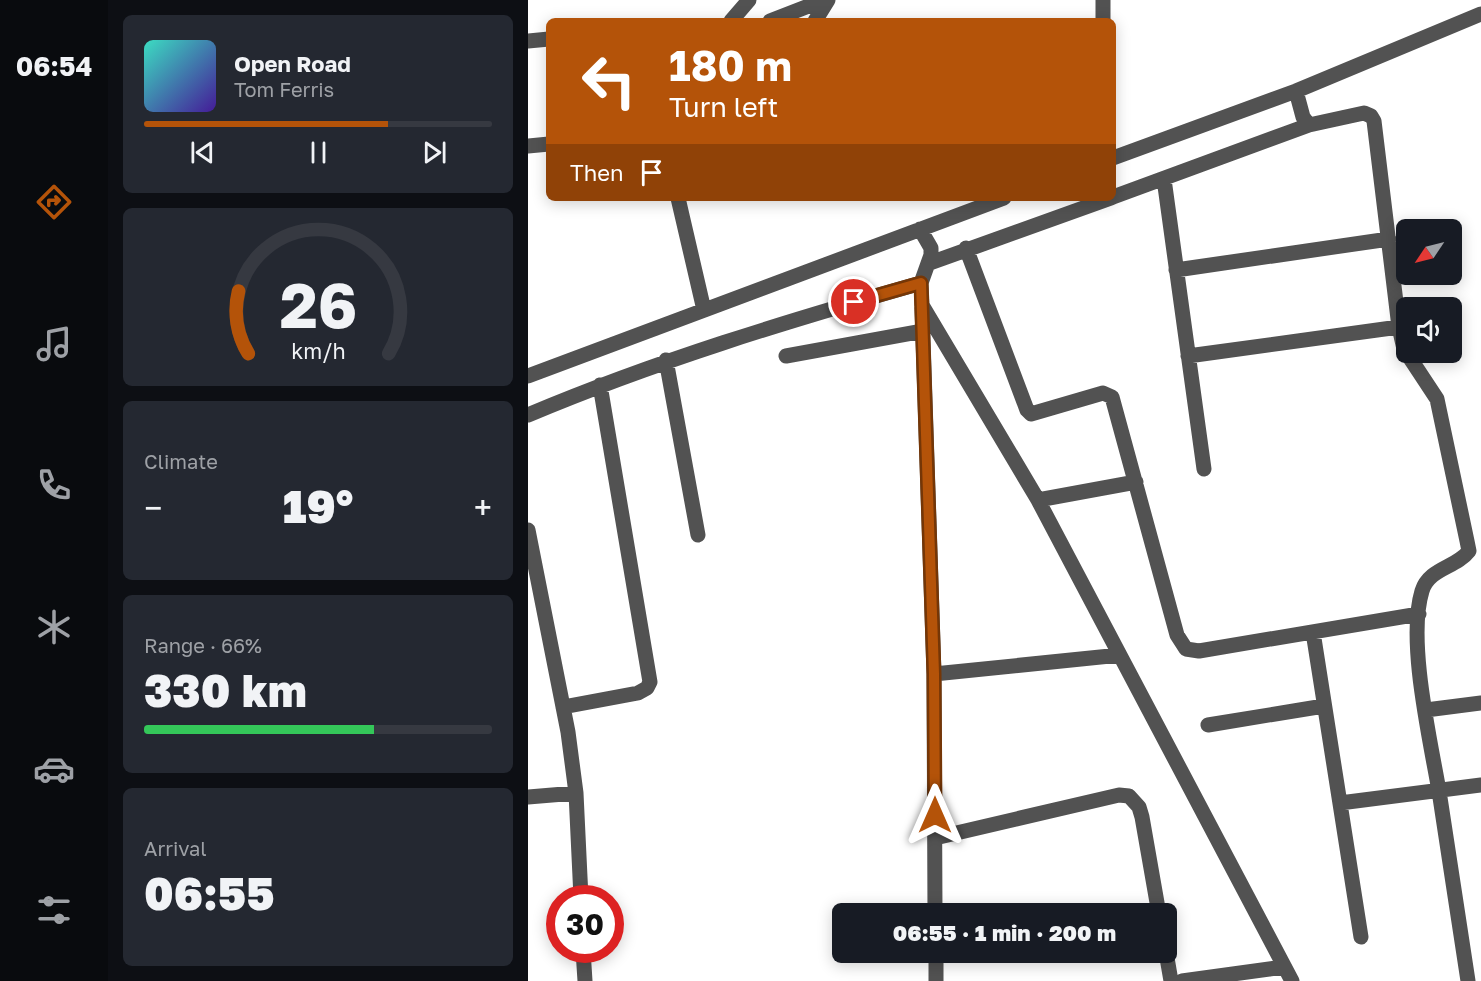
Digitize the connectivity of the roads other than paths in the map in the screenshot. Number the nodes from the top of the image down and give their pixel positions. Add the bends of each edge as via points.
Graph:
1 (749, 0) edge
2 (826, 0) edge
3 (1102, 0) edge
4 (1481, 14) edge
5 (734, 18) edge
6 (778, 18) edge
7 (817, 18) edge
8 (1103, 18) edge
9 (546, 39) edge
10 (528, 40) edge
11 (1296, 93) junction
12 (1306, 121) junction
13 (546, 144) edge
14 (528, 146) edge
15 (1116, 157) edge
16 (1164, 179) junction
17 (1116, 197) edge
18 (679, 201) edge
19 (999, 201) edge
20 (1103, 201) edge
21 (1389, 239) junction
22 (926, 244) junction
23 (966, 248) junction
24 (1176, 270) junction
25 (921, 283) junction
26 (1396, 301) edge
27 (922, 305) junction
28 (704, 310) junction
29 (1396, 327) edge
30 (923, 331) junction
31 (786, 356) dead end
32 (1188, 356) junction
33 (666, 360) junction
34 (1413, 363) edge
35 (528, 376) edge
36 (600, 385) junction
37 (528, 415) edge
38 (1204, 469) dead end
39 (1136, 482) junction
40 (1038, 500) junction
41 (528, 530) edge
42 (698, 535) dead end
43 (1419, 614) junction
44 (1313, 632) junction
45 (1120, 655) junction
46 (934, 674) junction
47 (1481, 703) edge
48 (1324, 706) junction
49 (563, 707) junction
50 (1426, 710) junction
51 (1208, 725) dead end
52 (1481, 785) edge
53 (1438, 790) junction
54 (576, 793) junction
55 (528, 797) edge
56 (1340, 803) junction
57 (935, 838) junction
58 (580, 885) edge
59 (935, 903) edge
60 (1157, 903) edge
61 (1361, 937) dead end
62 (584, 963) edge
63 (936, 963) edge
64 (1168, 963) edge
65 (1284, 967) junction
66 (585, 981) edge
67 (936, 981) edge
68 (1171, 981) edge
69 (1182, 981) edge
70 (1292, 981) edge
71 (1468, 981) edge

1 - 5 street
2 - 6 street
2 - 7 street
3 - 8 street
4 - 11 street
9 - 10 street
11 - 12 street
11 - 15 street
12 - 16 street
12 - 21 street via 1364,113 1371,116 1377,129
13 - 14 street
16 - 17 street
16 - 24 street
18 - 28 street
19 - 22 street
20 - 23 street
21 - 24 street
21 - 26 street
22 - 23 street
22 - 25 street
22 - 28 street
23 - 39 street via 1027,410 1031,414 1108,393 1114,401
24 - 32 street
25 - 27 street
25 - 33 street
27 - 30 street
27 - 40 street
28 - 35 street
29 - 32 street
30 - 31 street
30 - 46 street
32 - 38 street
33 - 36 street
33 - 42 street
34 - 43 street via 1437,399 1469,551 1429,579 1422,590
36 - 37 street
36 - 49 street via 650,682 638,693
39 - 40 street
39 - 44 street via 1177,634 1186,649 1199,651
40 - 45 street
41 - 49 street
43 - 44 street
43 - 50 street via 1417,633
44 - 48 street
45 - 46 street
45 - 65 street
46 - 57 street
47 - 50 street
48 - 51 street
48 - 56 street
49 - 54 street
50 - 53 street
52 - 53 street
53 - 56 street
53 - 71 street
54 - 55 street
54 - 58 street
56 - 61 street
57 - 59 street
57 - 60 street via 1119,795 1129,796 1142,817
62 - 66 street
63 - 67 street
64 - 68 street
65 - 69 street
65 - 70 street

